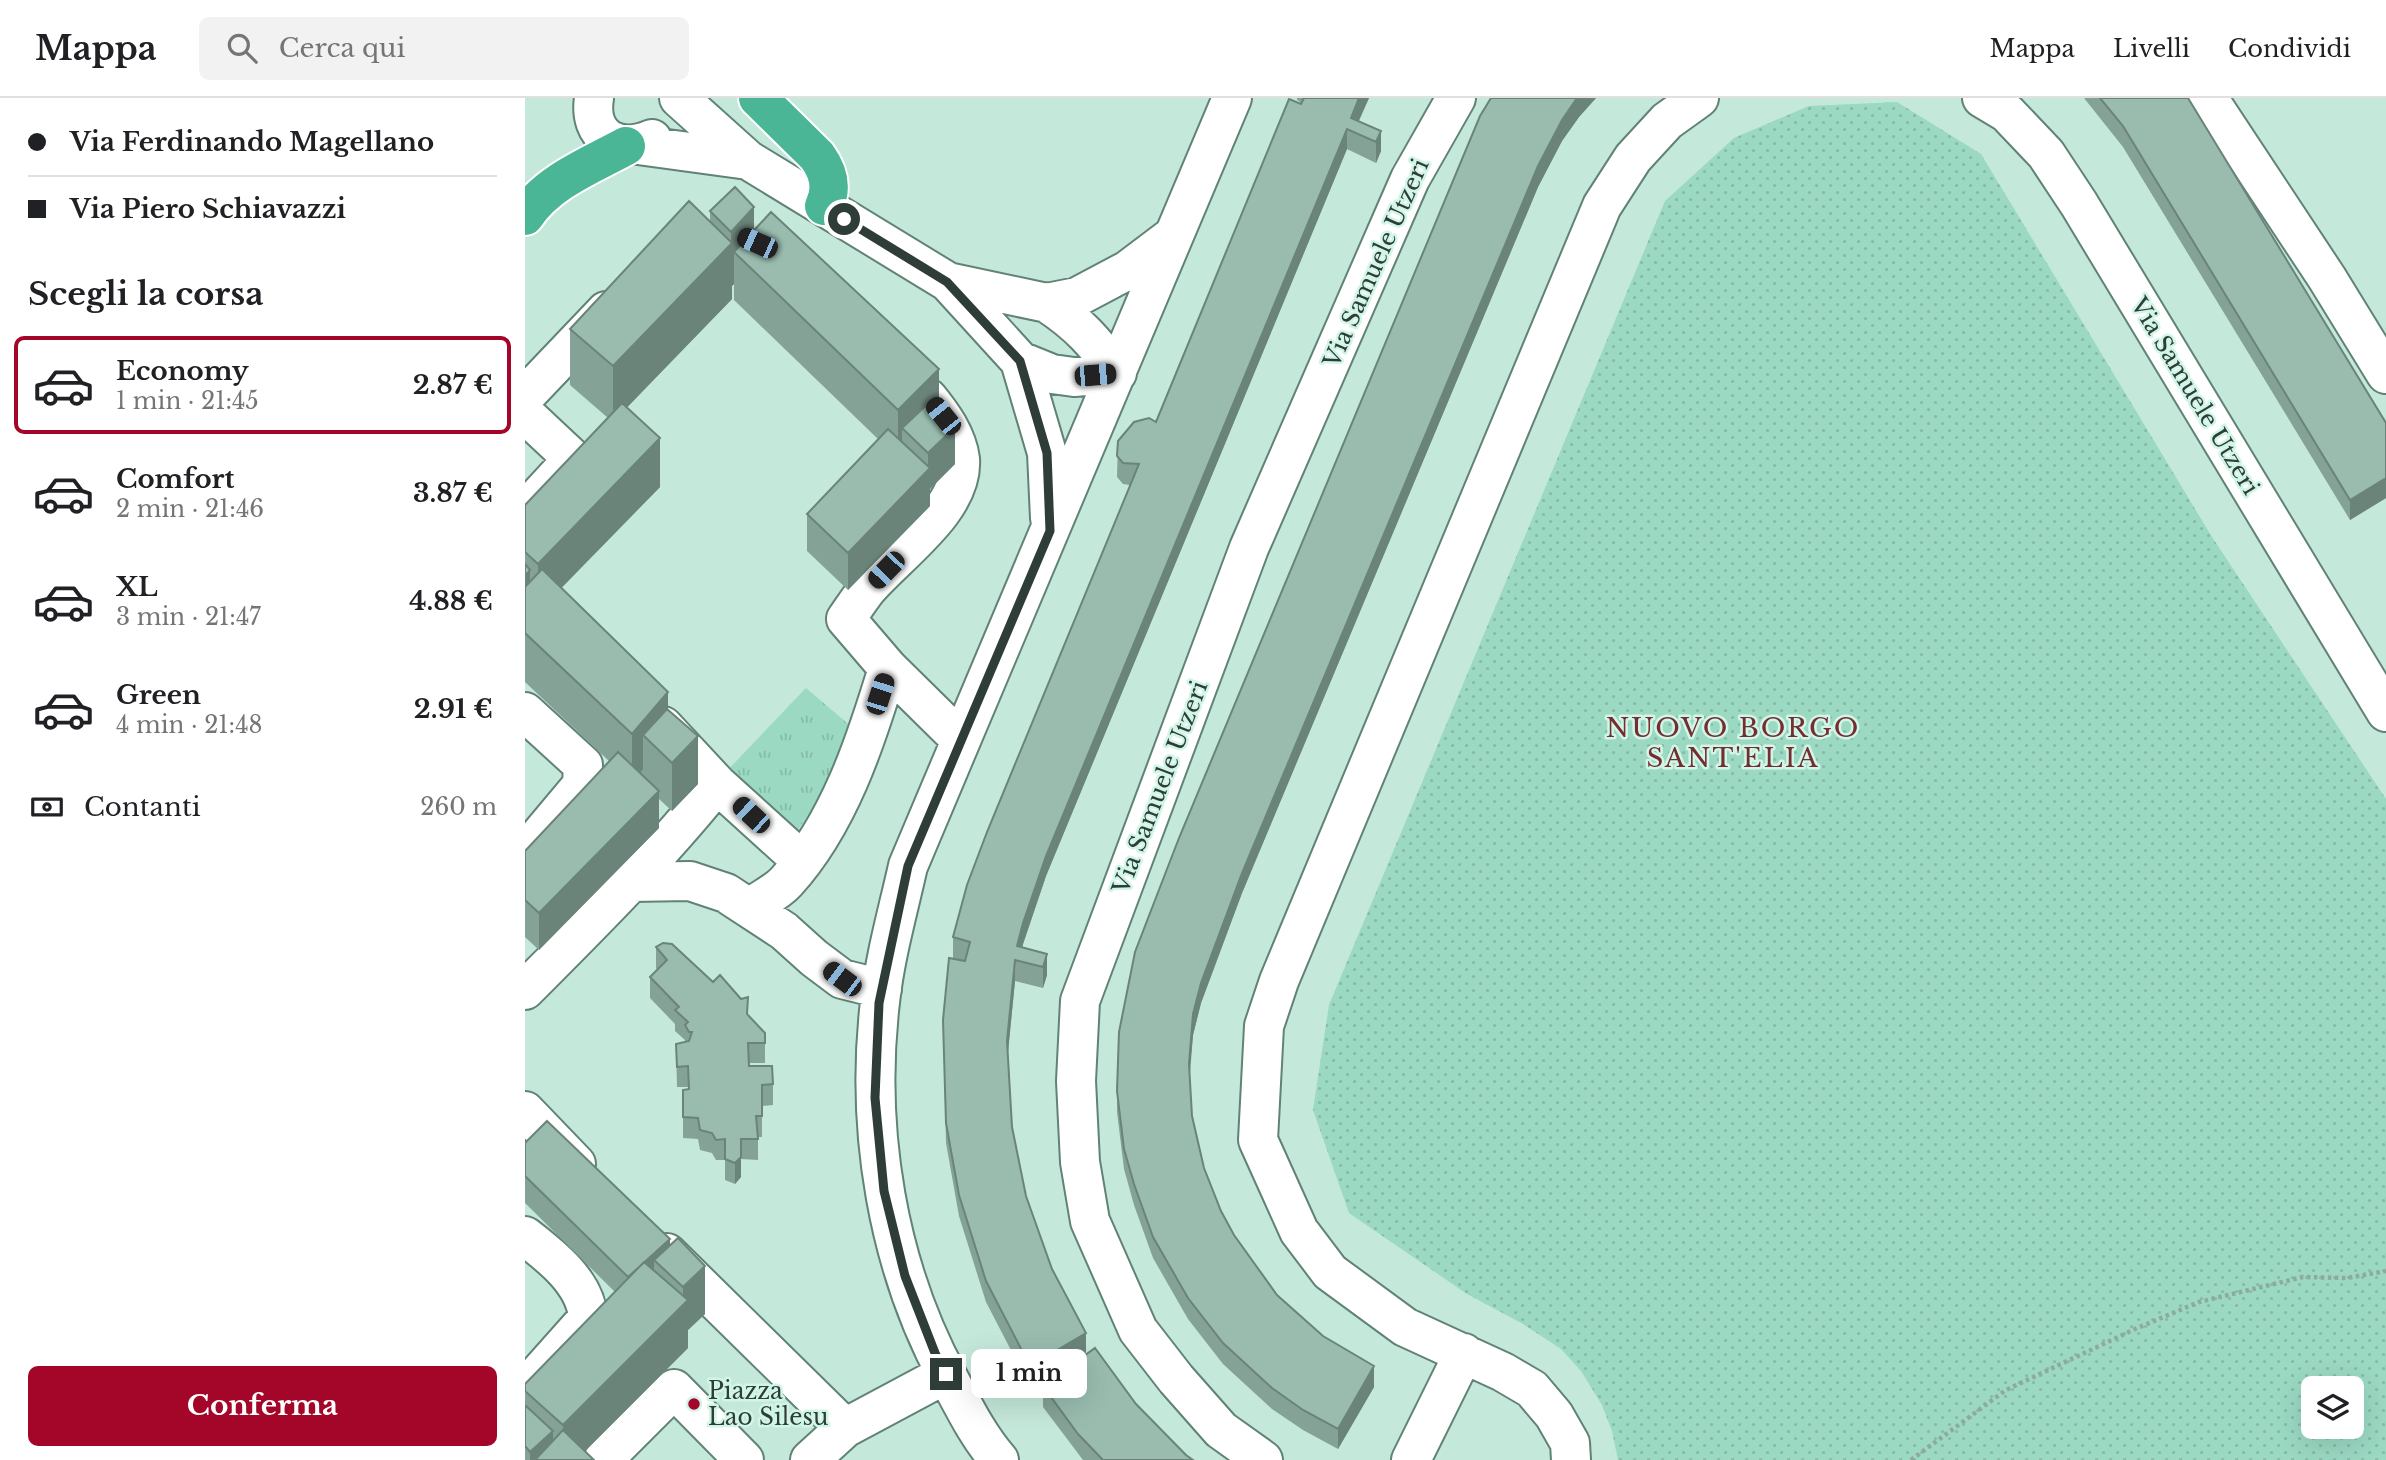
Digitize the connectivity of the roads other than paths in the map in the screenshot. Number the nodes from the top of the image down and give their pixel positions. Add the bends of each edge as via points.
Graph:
1 (594, 98) edge
2 (668, 98) edge
3 (679, 98) edge
4 (758, 98) edge
5 (1232, 98) edge
6 (1456, 98) edge
7 (1699, 98) edge
8 (1982, 98) edge
9 (2209, 98) edge
10 (632, 146) junction
11 (748, 160) junction
12 (824, 206) junction
13 (525, 216) edge
14 (1174, 235) junction
15 (947, 282) junction
16 (628, 288) edge
17 (1047, 303) junction
18 (1020, 361) junction
19 (1117, 373) junction
20 (900, 374) edge
21 (2386, 374) edge
22 (525, 396) edge
23 (525, 414) edge
24 (525, 511) edge
25 (1050, 531) junction
26 (888, 668) junction
27 (641, 703) edge
28 (525, 712) edge
29 (2386, 712) edge
30 (961, 740) junction
31 (717, 784) junction
32 (525, 853) edge
33 (802, 861) junction
34 (631, 882) junction
35 (751, 907) junction
36 (529, 977) edge
37 (881, 989) junction
38 (529, 1125) edge
39 (597, 1184) edge
40 (646, 1233) edge
41 (525, 1236) edge
42 (1464, 1353) junction
43 (946, 1374) junction
44 (525, 1389) edge
45 (835, 1447) edge
46 (603, 1460) edge
47 (744, 1460) edge
48 (999, 1460) edge
49 (1263, 1460) edge
50 (1411, 1460) edge
51 (1571, 1460) edge

1 - 10 street via 591,114 598,130 610,141
2 - 10 street via 666,124 655,138
3 - 11 street
4 - 12 highway via 825,167 829,192
5 - 14 street
6 - 49 street, Via Samuele Utzeri via 1410,179 1249,548 1080,1001 1076,1081 1080,1163 1090,1221 1138,1330 1221,1430
7 - 42 street via 1667,121 1633,158 1602,206 1284,968 1264,1026 1258,1140 1299,1231 1330,1272 1368,1301 1405,1327
8 - 29 street, Via Samuele Utzeri via 2007,113 2052,164
9 - 21 street
10 - 11 street
10 - 13 highway via 551,188
11 - 12 street
12 - 15 street
14 - 17 street via 1118,275 1077,297
14 - 19 street
15 - 17 street
15 - 18 street
16 - 22 street
17 - 19 street via 1093,339
18 - 19 street via 1063,376
18 - 25 street via 1047,453
19 - 25 street
20 - 26 street via 943,416 960,461 957,482 938,517 869,588 846,619
23 - 24 street via 573,459
25 - 30 street
26 - 30 street
26 - 33 street via 864,746 818,840
27 - 31 street
28 - 32 street via 583,765 582,785
30 - 37 street via 908,866
31 - 33 street
31 - 34 street
33 - 35 street via 785,883
34 - 35 street via 690,881
34 - 36 street
35 - 37 street via 842,979
37 - 43 street via 875,1098 884,1191 905,1276
38 - 39 street
40 - 45 street
41 - 44 street via 577,1285 588,1318
42 - 50 street
42 - 51 street via 1532,1389 1570,1443
43 - 45 street
43 - 48 street via 985,1444
46 - 47 street via 674,1389

